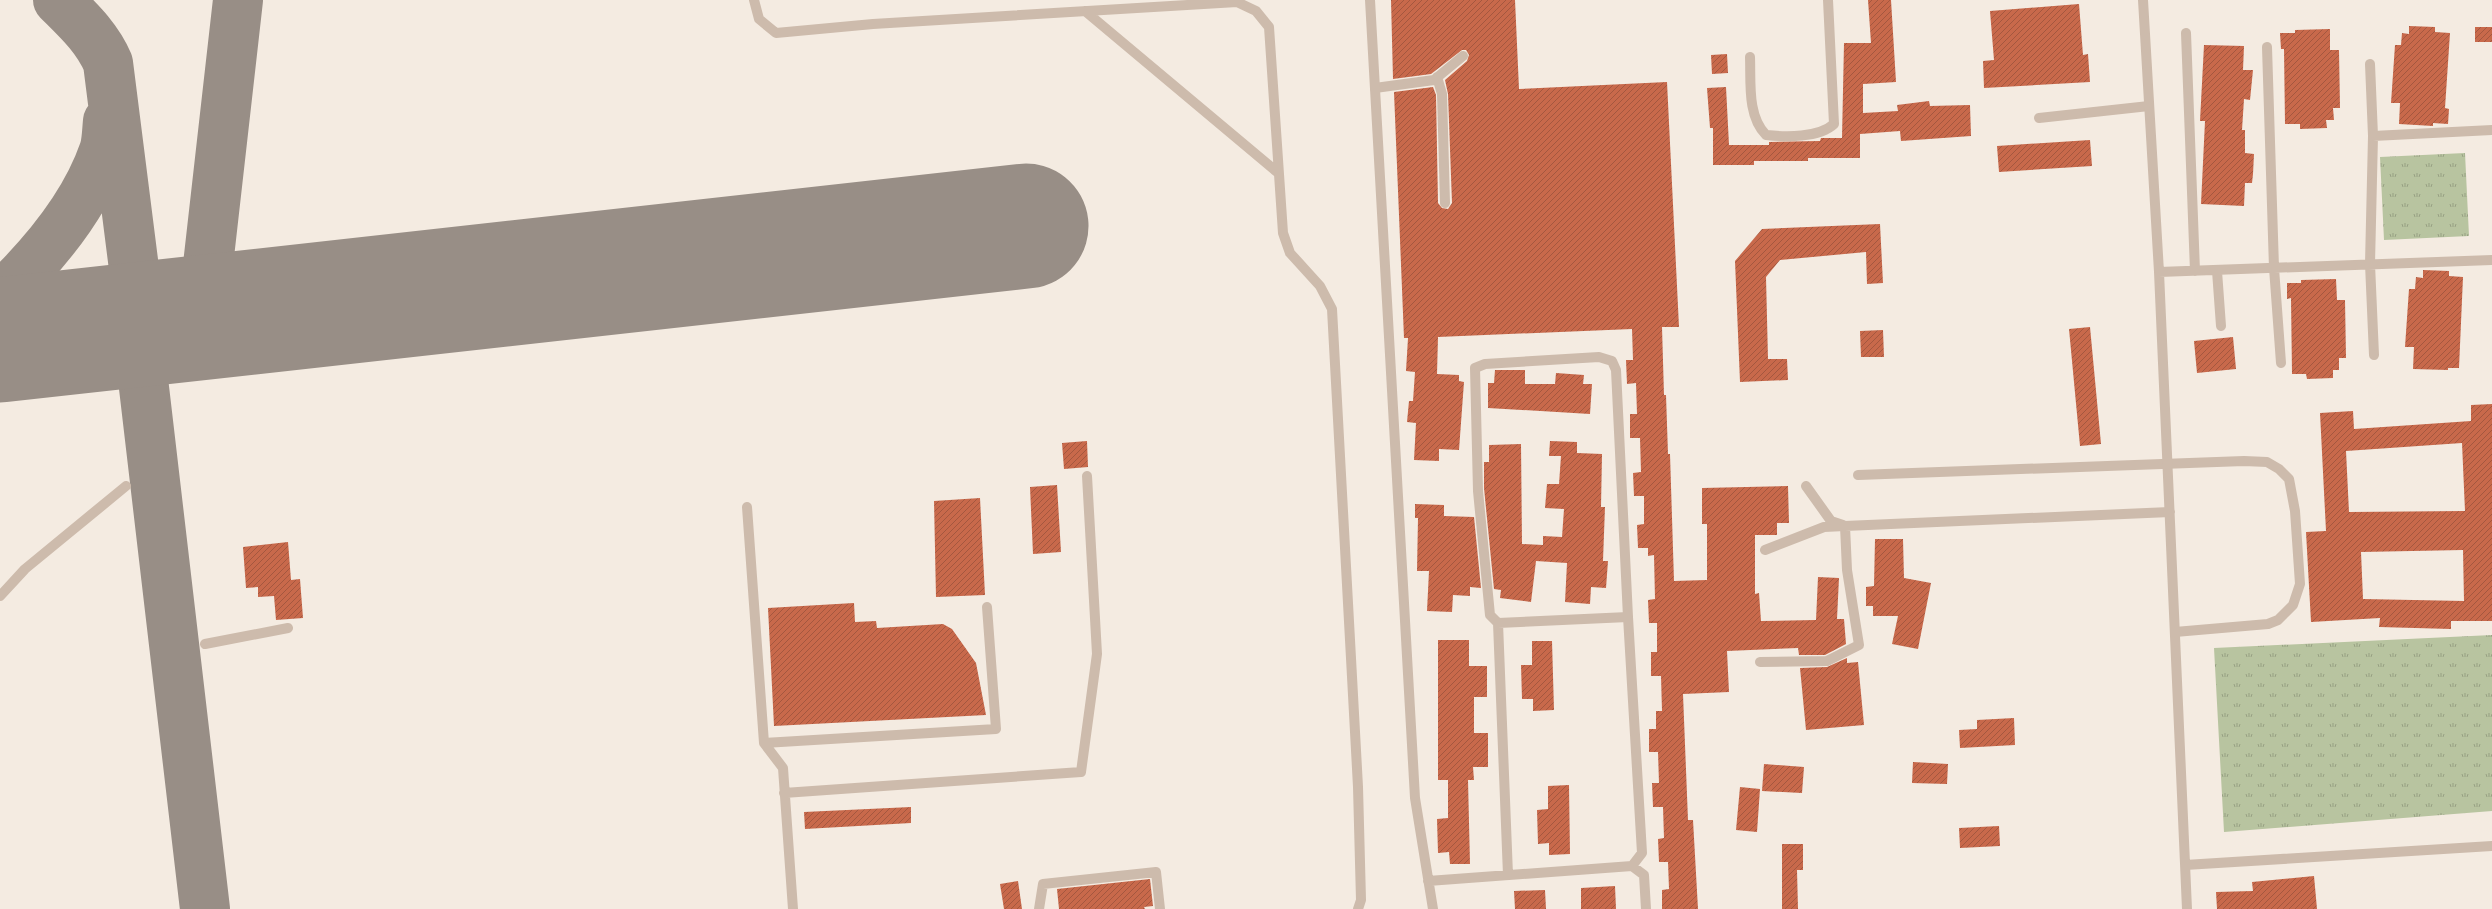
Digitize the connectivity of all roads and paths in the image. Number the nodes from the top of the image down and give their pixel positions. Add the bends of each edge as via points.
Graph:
1 (754, 0) edge
2 (1370, 0) edge
3 (1828, 0) edge
4 (2143, 0) edge
5 (1085, 11) junction
6 (2186, 33) dead end
7 (2267, 47) dead end
8 (1463, 56) dead end
9 (1750, 57) dead end
10 (2370, 64) dead end
11 (1437, 77) junction
12 (1375, 88) junction
13 (2149, 106) junction
14 (2040, 118) dead end
15 (2492, 130) edge
16 (2373, 136) junction
17 (1277, 172) junction
18 (1445, 203) dead end
19 (2492, 260) edge
20 (2370, 264) junction
21 (2274, 268) junction
22 (2194, 271) junction
23 (2218, 271) junction
24 (2159, 272) junction
25 (2221, 326) dead end
26 (2374, 355) dead end
27 (2281, 363) dead end
28 (2168, 465) junction
29 (1858, 475) dead end
30 (1087, 476) dead end
31 (126, 486) dead end
32 (1806, 486) dead end
33 (747, 507) dead end
34 (2170, 512) junction
35 (1845, 526) junction
36 (1765, 550) dead end
37 (0, 596) edge
38 (987, 607) dead end
39 (1628, 617) junction
40 (1498, 623) junction
41 (288, 628) dead end
42 (2175, 632) junction
43 (205, 644) dead end
44 (1760, 662) dead end
45 (764, 743) junction
46 (784, 793) junction
47 (2492, 846) edge
48 (2186, 865) junction
49 (1632, 866) junction
50 (1508, 876) junction
51 (1428, 880) junction
52 (793, 909) edge
53 (1039, 909) edge
54 (1160, 909) edge
55 (1358, 909) edge
56 (1433, 909) edge
57 (1646, 909) edge
58 (2188, 909) edge

1 - 5 street via 759,19 776,33 873,24
2 - 12 street
3 - 9 street via 1834,124 1828,129 1815,133 1766,135 1757,127 1753,108
4 - 13 street
5 - 17 street
5 - 17 street via 1237,2 1256,11 1269,28
6 - 22 street
7 - 21 street
8 - 11 street
10 - 16 street
11 - 12 street via 1434,80
11 - 18 street via 1442,94
12 - 51 street via 1415,798
13 - 14 street
13 - 24 street
15 - 16 street
16 - 20 street
17 - 55 street via 1285,240 1290,253 1320,286 1332,308 1358,787 1362,900
19 - 20 street
20 - 21 street
20 - 26 street
21 - 23 street
21 - 27 street
22 - 23 street
22 - 24 street
23 - 25 street
24 - 28 street
28 - 29 street
28 - 34 street
28 - 42 street via 2244,461 2267,462 2279,469 2289,479 2300,562 2300,584 2293,605 2278,620 2268,624
30 - 46 street via 1097,654 1081,772
31 - 37 street via 25,569
32 - 35 street via 1831,521
33 - 45 street
34 - 35 street
34 - 42 street
35 - 36 street via 1824,527
35 - 44 street via 1847,570 1860,645 1827,661
38 - 45 street via 996,729
39 - 40 street
39 - 40 street via 1616,370 1612,360 1599,357 1485,364 1475,368 1478,491 1490,615
39 - 49 street via 1642,853
40 - 50 street
41 - 43 street
42 - 48 street
45 - 46 street via 782,768
46 - 52 street
47 - 48 street
48 - 58 street
49 - 50 street
49 - 57 street via 1644,875
50 - 51 street
51 - 56 street
53 - 54 street via 1043,884 1156,872

